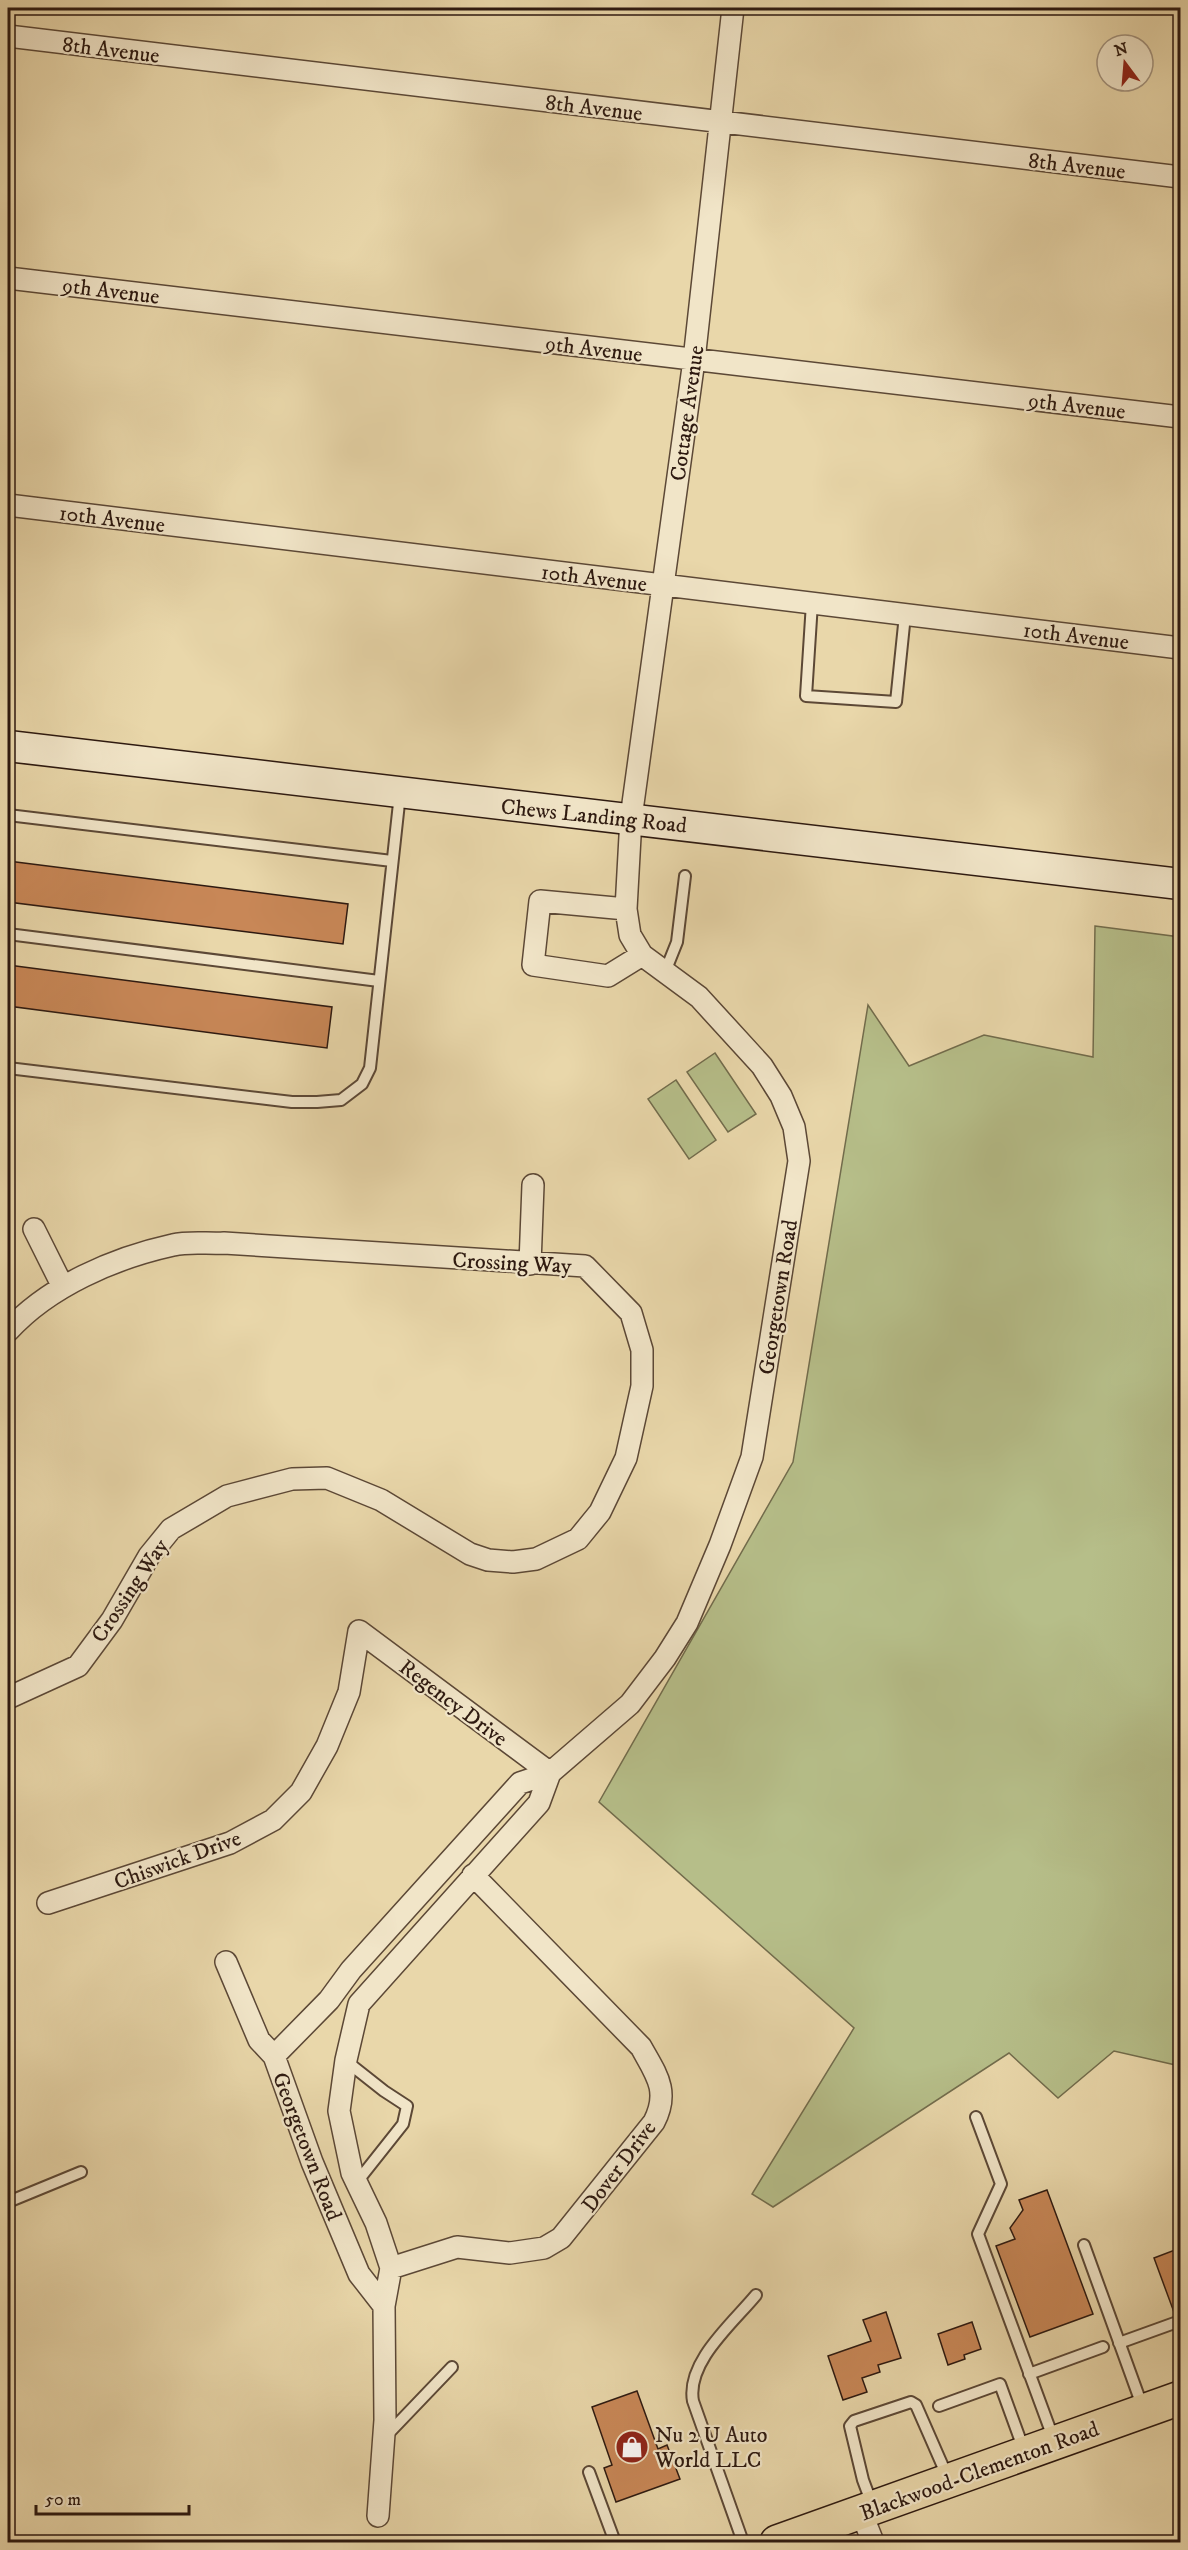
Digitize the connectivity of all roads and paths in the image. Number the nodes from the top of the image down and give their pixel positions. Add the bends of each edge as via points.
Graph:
1 (733, 8) edge
2 (8, 36) edge
3 (721, 122) junction
4 (1180, 177) edge
5 (8, 278) edge
6 (694, 360) junction
7 (1180, 417) edge
8 (8, 505) edge
9 (662, 585) junction
10 (812, 603) junction
11 (905, 615) junction
12 (1180, 648) edge
13 (8, 746) edge
14 (400, 794) junction
15 (8, 816) edge
16 (631, 818) junction
17 (392, 861) junction
18 (685, 876) dead end
19 (1180, 884) edge
20 (626, 909) junction
21 (8, 934) edge
22 (642, 955) junction
23 (665, 972) junction
24 (379, 981) junction
25 (8, 1068) edge
26 (533, 1185) dead end
27 (34, 1229) dead end
28 (530, 1264) junction
29 (63, 1287) junction
30 (8, 1331) edge
31 (359, 1631) joint
32 (8, 1698) edge
33 (550, 1773) junction
34 (474, 1875) junction
35 (48, 1903) dead end
36 (226, 1962) dead end
37 (340, 1987) junction
38 (358, 2004) junction
39 (274, 2056) junction
40 (346, 2060) junction
41 (976, 2117) dead end
42 (81, 2172) dead end
43 (357, 2182) junction
44 (8, 2202) edge
45 (1084, 2245) dead end
46 (391, 2268) junction
47 (756, 2295) dead end
48 (384, 2306) junction
49 (1180, 2321) edge
50 (1119, 2343) junction
51 (1103, 2347) dead end
52 (452, 2367) dead end
53 (1029, 2374) junction
54 (1180, 2398) edge
55 (939, 2406) dead end
56 (1144, 2411) junction
57 (384, 2438) junction
58 (1040, 2448) junction
59 (589, 2472) dead end
60 (949, 2481) junction
61 (867, 2510) junction
62 (378, 2516) dead end
63 (615, 2542) edge
64 (743, 2542) edge
65 (777, 2542) edge
66 (873, 2542) edge

1 - 3 street, Cottage Avenue
2 - 3 street, 8th Avenue
3 - 4 street, 8th Avenue
3 - 6 street, Cottage Avenue
5 - 6 street, 9th Avenue
6 - 7 street, 9th Avenue
6 - 9 street, Cottage Avenue
8 - 9 street, 10th Avenue
9 - 10 street, 10th Avenue
9 - 16 street, Cottage Avenue
10 - 11 street, 10th Avenue
10 - 11 lane via 806,696 896,702
11 - 12 street, 10th Avenue
13 - 14 street, Chews Landing Road
14 - 16 street, Chews Landing Road
14 - 17 lane
15 - 17 lane
16 - 19 street, Chews Landing Road
16 - 20 street, Georgetown Road
17 - 24 lane
18 - 23 lane via 677,942
20 - 22 street, Georgetown Road via 630,935
20 - 22 street via 540,901 533,965 608,976
21 - 24 lane
22 - 23 street, Georgetown Road
23 - 33 street, Georgetown Road via 699,997 762,1066 794,1127 799,1161 752,1457 720,1545 687,1623 665,1658 630,1704
24 - 25 lane via 370,1068 362,1084 341,1100 292,1102
26 - 28 street
27 - 29 street
28 - 29 street, Crossing Way via 224,1243 175,1244 114,1263
28 - 32 street, Crossing Way via 585,1266 631,1312 642,1350 642,1386 626,1458 600,1512 578,1539 536,1559 488,1560 470,1554 381,1500 327,1478 292,1479 227,1496 171,1529 148,1556 112,1620 78,1666
29 - 30 street, Crossing Way via 24,1313
31 - 33 street, Regency Drive
31 - 35 street, Chiswick Drive via 349,1692 327,1746 301,1792 273,1820 230,1843
33 - 34 street, Georgetown Road via 539,1803
33 - 37 street, Georgetown Road via 520,1783
34 - 38 street, Georgetown Road
34 - 46 street, Dover Drive via 641,2047 657,2076 661,2108 561,2238 544,2247 510,2253 457,2247
36 - 39 street via 259,2040
37 - 38 street
37 - 39 street, Georgetown Road
38 - 40 street, Georgetown Road
39 - 48 street, Georgetown Road via 312,2162 359,2274
40 - 43 street, Georgetown Road via 339,2111
40 - 43 lane via 407,2106 403,2124
41 - 53 lane via 1001,2184 978,2234
42 - 44 lane
43 - 46 street, Georgetown Road
45 - 50 lane
46 - 48 street
47 - 64 lane via 700,2362 691,2386
48 - 57 street
49 - 50 lane
50 - 56 lane
51 - 53 lane
52 - 57 lane
53 - 58 lane
54 - 56 main road, Blackwood-Clementon Road
55 - 58 lane via 1000,2384
56 - 58 main road, Blackwood-Clementon Road
57 - 62 street
58 - 60 main road, Blackwood-Clementon Road
59 - 63 lane
60 - 61 main road, Blackwood-Clementon Road
60 - 61 lane via 911,2402 854,2421 850,2426
61 - 65 main road, Blackwood-Clementon Road
61 - 66 street

